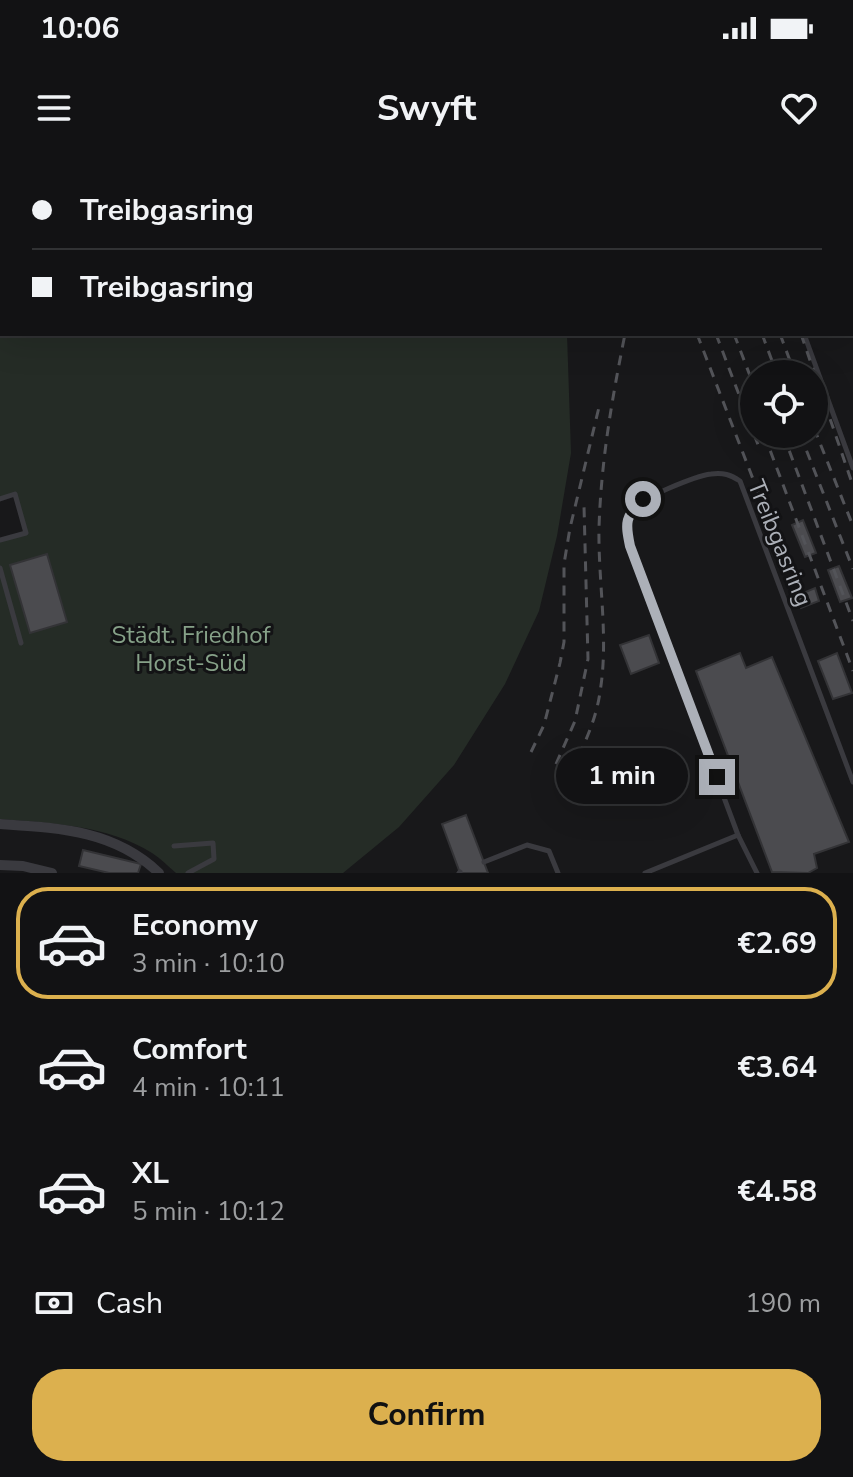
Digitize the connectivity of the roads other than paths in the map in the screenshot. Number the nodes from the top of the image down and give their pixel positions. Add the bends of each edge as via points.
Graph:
1 (805, 336) edge
2 (853, 468) edge
3 (0, 499) edge
4 (0, 540) edge
5 (0, 568) edge
6 (21, 643) dead end
7 (853, 782) edge
8 (0, 824) edge
9 (738, 835) junction
10 (174, 846) dead end
11 (484, 862) dead end
12 (0, 865) edge
13 (52, 873) edge
14 (159, 873) edge
15 (188, 873) edge
16 (558, 873) edge
17 (645, 873) edge
18 (757, 873) edge

1 - 2 lane
3 - 4 lane via 15,494 26,533
5 - 6 lane
7 - 9 lane, Treibgasring via 740,481 728,474 710,474 643,499 625,524 630,546
8 - 14 street via 116,842
9 - 17 lane
9 - 18 lane
10 - 15 lane via 213,843 214,859
11 - 16 lane via 527,845 549,851
12 - 13 street

